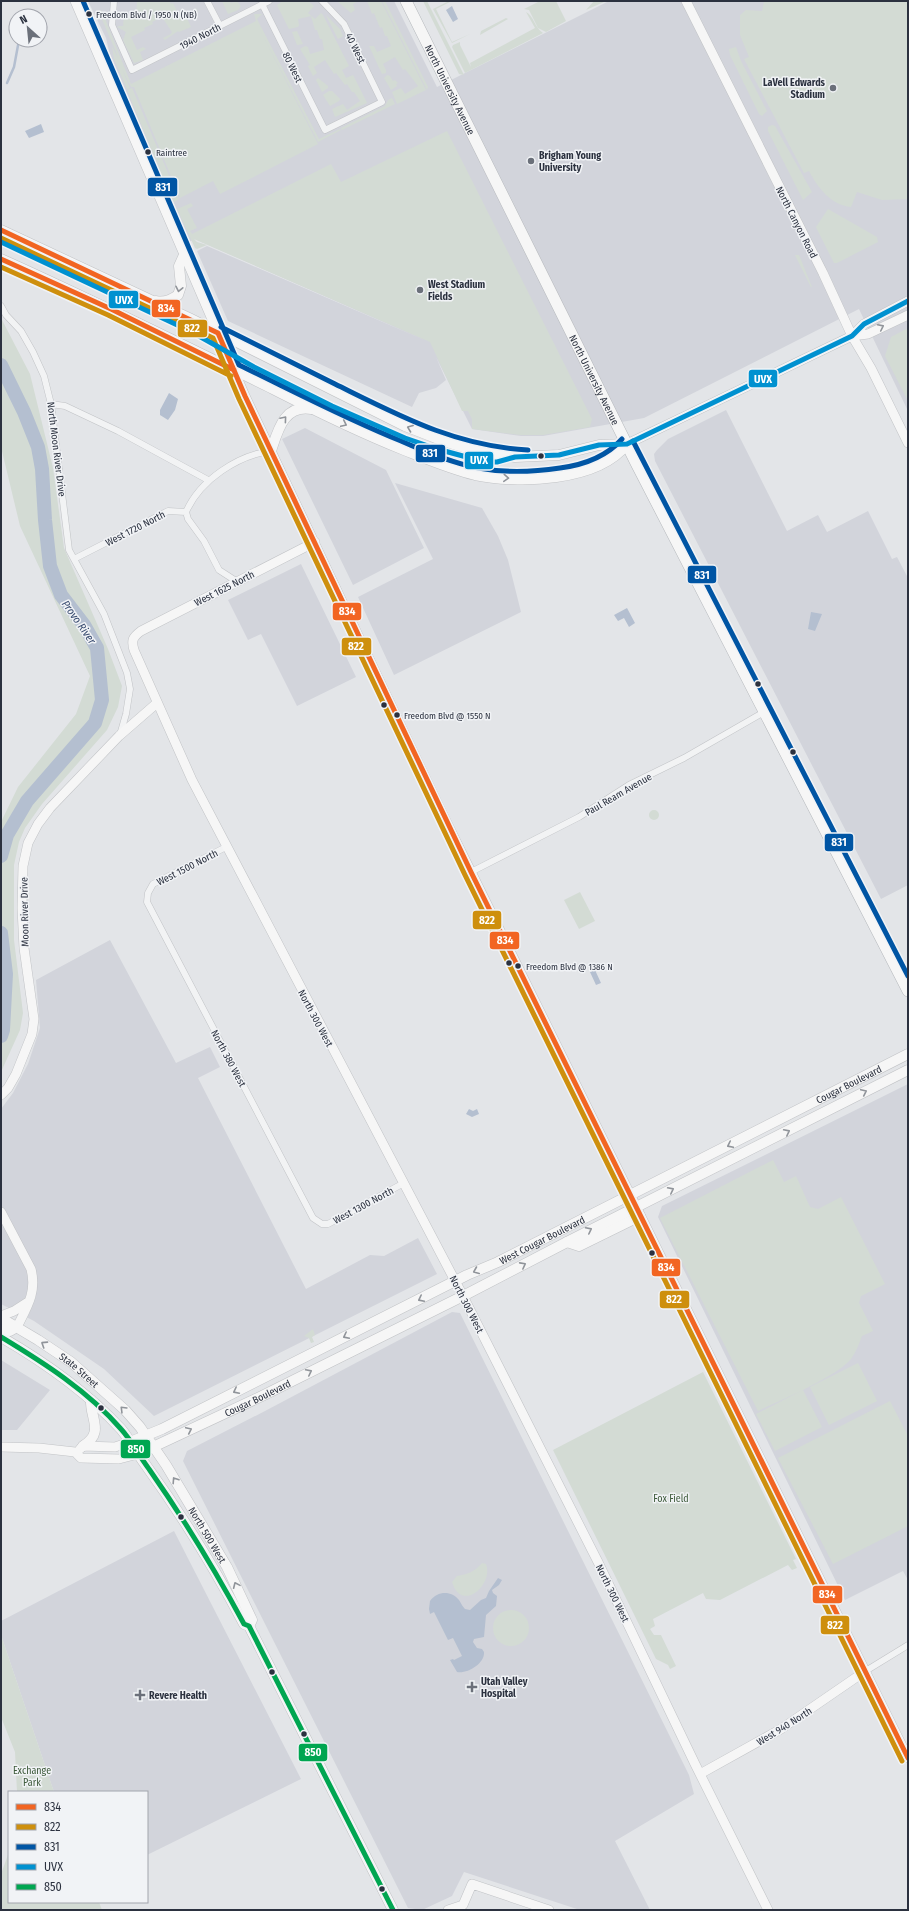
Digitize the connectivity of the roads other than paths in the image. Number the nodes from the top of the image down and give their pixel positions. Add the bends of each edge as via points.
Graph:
1 (75, 1) edge
2 (114, 1) edge
3 (207, 1) edge
4 (269, 1) edge
5 (322, 1) edge
6 (406, 1) edge
7 (686, 1) edge
8 (262, 4) junction
9 (220, 26) junction
10 (324, 130) joint
11 (1, 230) edge
12 (184, 255) junction
13 (1, 258) edge
14 (152, 300) junction
15 (908, 300) edge
16 (1, 306) edge
17 (908, 314) edge
18 (218, 333) junction
19 (852, 336) junction
20 (234, 370) junction
21 (51, 404) junction
22 (315, 410) junction
23 (908, 443) edge
24 (627, 444) junction
25 (271, 451) junction
26 (208, 480) junction
27 (186, 512) junction
28 (315, 542) junction
29 (74, 559) junction
30 (236, 581) junction
31 (134, 636) joint
32 (157, 703) junction
33 (764, 712) junction
34 (119, 736) junction
35 (226, 847) junction
36 (471, 872) junction
37 (150, 888) joint
38 (908, 991) edge
39 (908, 1054) edge
40 (908, 1070) edge
41 (1, 1095) edge
42 (829, 1109) joint
43 (790, 1115) joint
44 (404, 1184) junction
45 (630, 1195) junction
46 (638, 1211) junction
47 (1, 1212) edge
48 (322, 1224) joint
49 (455, 1281) junction
50 (463, 1296) junction
51 (28, 1302) junction
52 (1, 1317) edge
53 (17, 1327) junction
54 (1, 1329) edge
55 (1, 1337) edge
56 (376, 1339) joint
57 (292, 1363) joint
58 (91, 1400) junction
59 (147, 1436) junction
60 (130, 1442) junction
61 (1, 1447) edge
62 (154, 1447) junction
63 (79, 1449) junction
64 (138, 1454) junction
65 (249, 1626) junction
66 (908, 1645) edge
67 (864, 1672) junction
68 (908, 1758) edge
69 (700, 1774) junction
70 (393, 1910) edge
71 (448, 1910) edge
72 (549, 1910) edge
73 (768, 1910) edge

1 - 12 street
2 - 9 street, 1940 North via 112,25 132,70
3 - 9 street
4 - 8 street, 1940 North
5 - 10 street, 40 West via 344,24 382,102
6 - 24 highway, North University Avenue
7 - 19 street, North Canyon Road
8 - 9 street, 1940 North
8 - 10 street, 80 West
11 - 14 main road
12 -> 14 main road via 179,266 181,286 178,295 172,300
12 - 18 street
13 - 20 main road
14 - 18 main road
15 - 19 street via 864,324
16 - 21 street, North Moon River Drive via 21,331 33,352 44,376
19 -> 17 street via 868,334
18 - 20 street
24 -> 18 main road via 599,445 559,455 515,457 466,448 405,426
19 - 23 street, North Canyon Road
19 - 24 street
20 - 22 main road
20 - 25 street
21 - 26 street via 65,406
21 - 29 street, North Moon River Drive via 70,550
22 -> 24 main road via 420,456 460,471 490,477 539,478 575,472 607,462
25 -> 22 main road via 286,416 299,409
24 - 33 highway, North University Avenue
25 - 26 street via 254,453
25 - 28 street
26 - 27 street
27 - 29 street, West 1720 North via 168,511
27 - 30 street via 219,570
28 - 30 street, West 1625 North
28 - 36 street
29 - 34 street, North Moon River Drive via 104,614 127,673 130,689
30 - 31 street, West 1625 North
31 - 32 street, North 300 West via 132,645
32 - 34 street
32 - 35 street, North 300 West
33 - 36 street, Paul Ream Avenue via 684,758 630,785 572,821
33 - 38 highway, North University Avenue
34 - 41 street, Moon River Drive via 50,808 28,842 23,866 22,908 24,948 34,1019 32,1034 16,1074
35 - 37 street, West 1500 North via 158,881
35 - 44 street, North 300 West
36 - 45 street
37 - 48 street, North 380 West via 146,898 149,906 313,1218
39 - 43 main road, Cougar Boulevard
42 -> 40 main road, Cougar Boulevard
46 -> 42 main road, West Cougar Boulevard
43 -> 45 main road, West Cougar Boulevard
44 - 48 street, West 1300 North via 335,1220
44 - 49 street, North 300 West
45 - 46 street
45 -> 49 main road, West Cougar Boulevard
50 -> 46 main road, West Cougar Boulevard via 567,1242
46 - 67 street
47 - 51 street via 31,1269 33,1292
49 - 50 street, North 300 West
49 -> 57 main road, West Cougar Boulevard
50 - 56 main road, West Cougar Boulevard
50 - 69 street, North 300 West via 598,1562
51 - 52 street
51 - 53 street
52 - 53 main road, State Street
53 - 54 main road via 10,1331
59 -> 53 main road, State Street via 125,1410 71,1362
55 - 58 main road, State Street via 60,1373
62 -> 56 main road, Cougar Boulevard
57 -> 59 main road, Cougar Boulevard
58 - 60 main road, State Street via 120,1428
58 - 63 main road via 96,1428 92,1439
59 - 60 main road, Cougar Boulevard
59 - 62 main road, State Street
60 - 63 street via 115,1447
60 - 64 main road, State Street
61 - 63 street
62 - 64 main road, Cougar Boulevard
65 -> 62 main road, North 500 West via 252,1620 227,1567
63 - 64 street via 81,1458 119,1459
64 - 65 main road, North 500 West via 223,1583 244,1624
65 - 70 main road, North 500 West
66 - 67 street
67 - 68 street
67 - 69 street, West 940 North via 781,1729
69 - 73 street, North 300 West
71 - 72 street via 463,1905 472,1884

